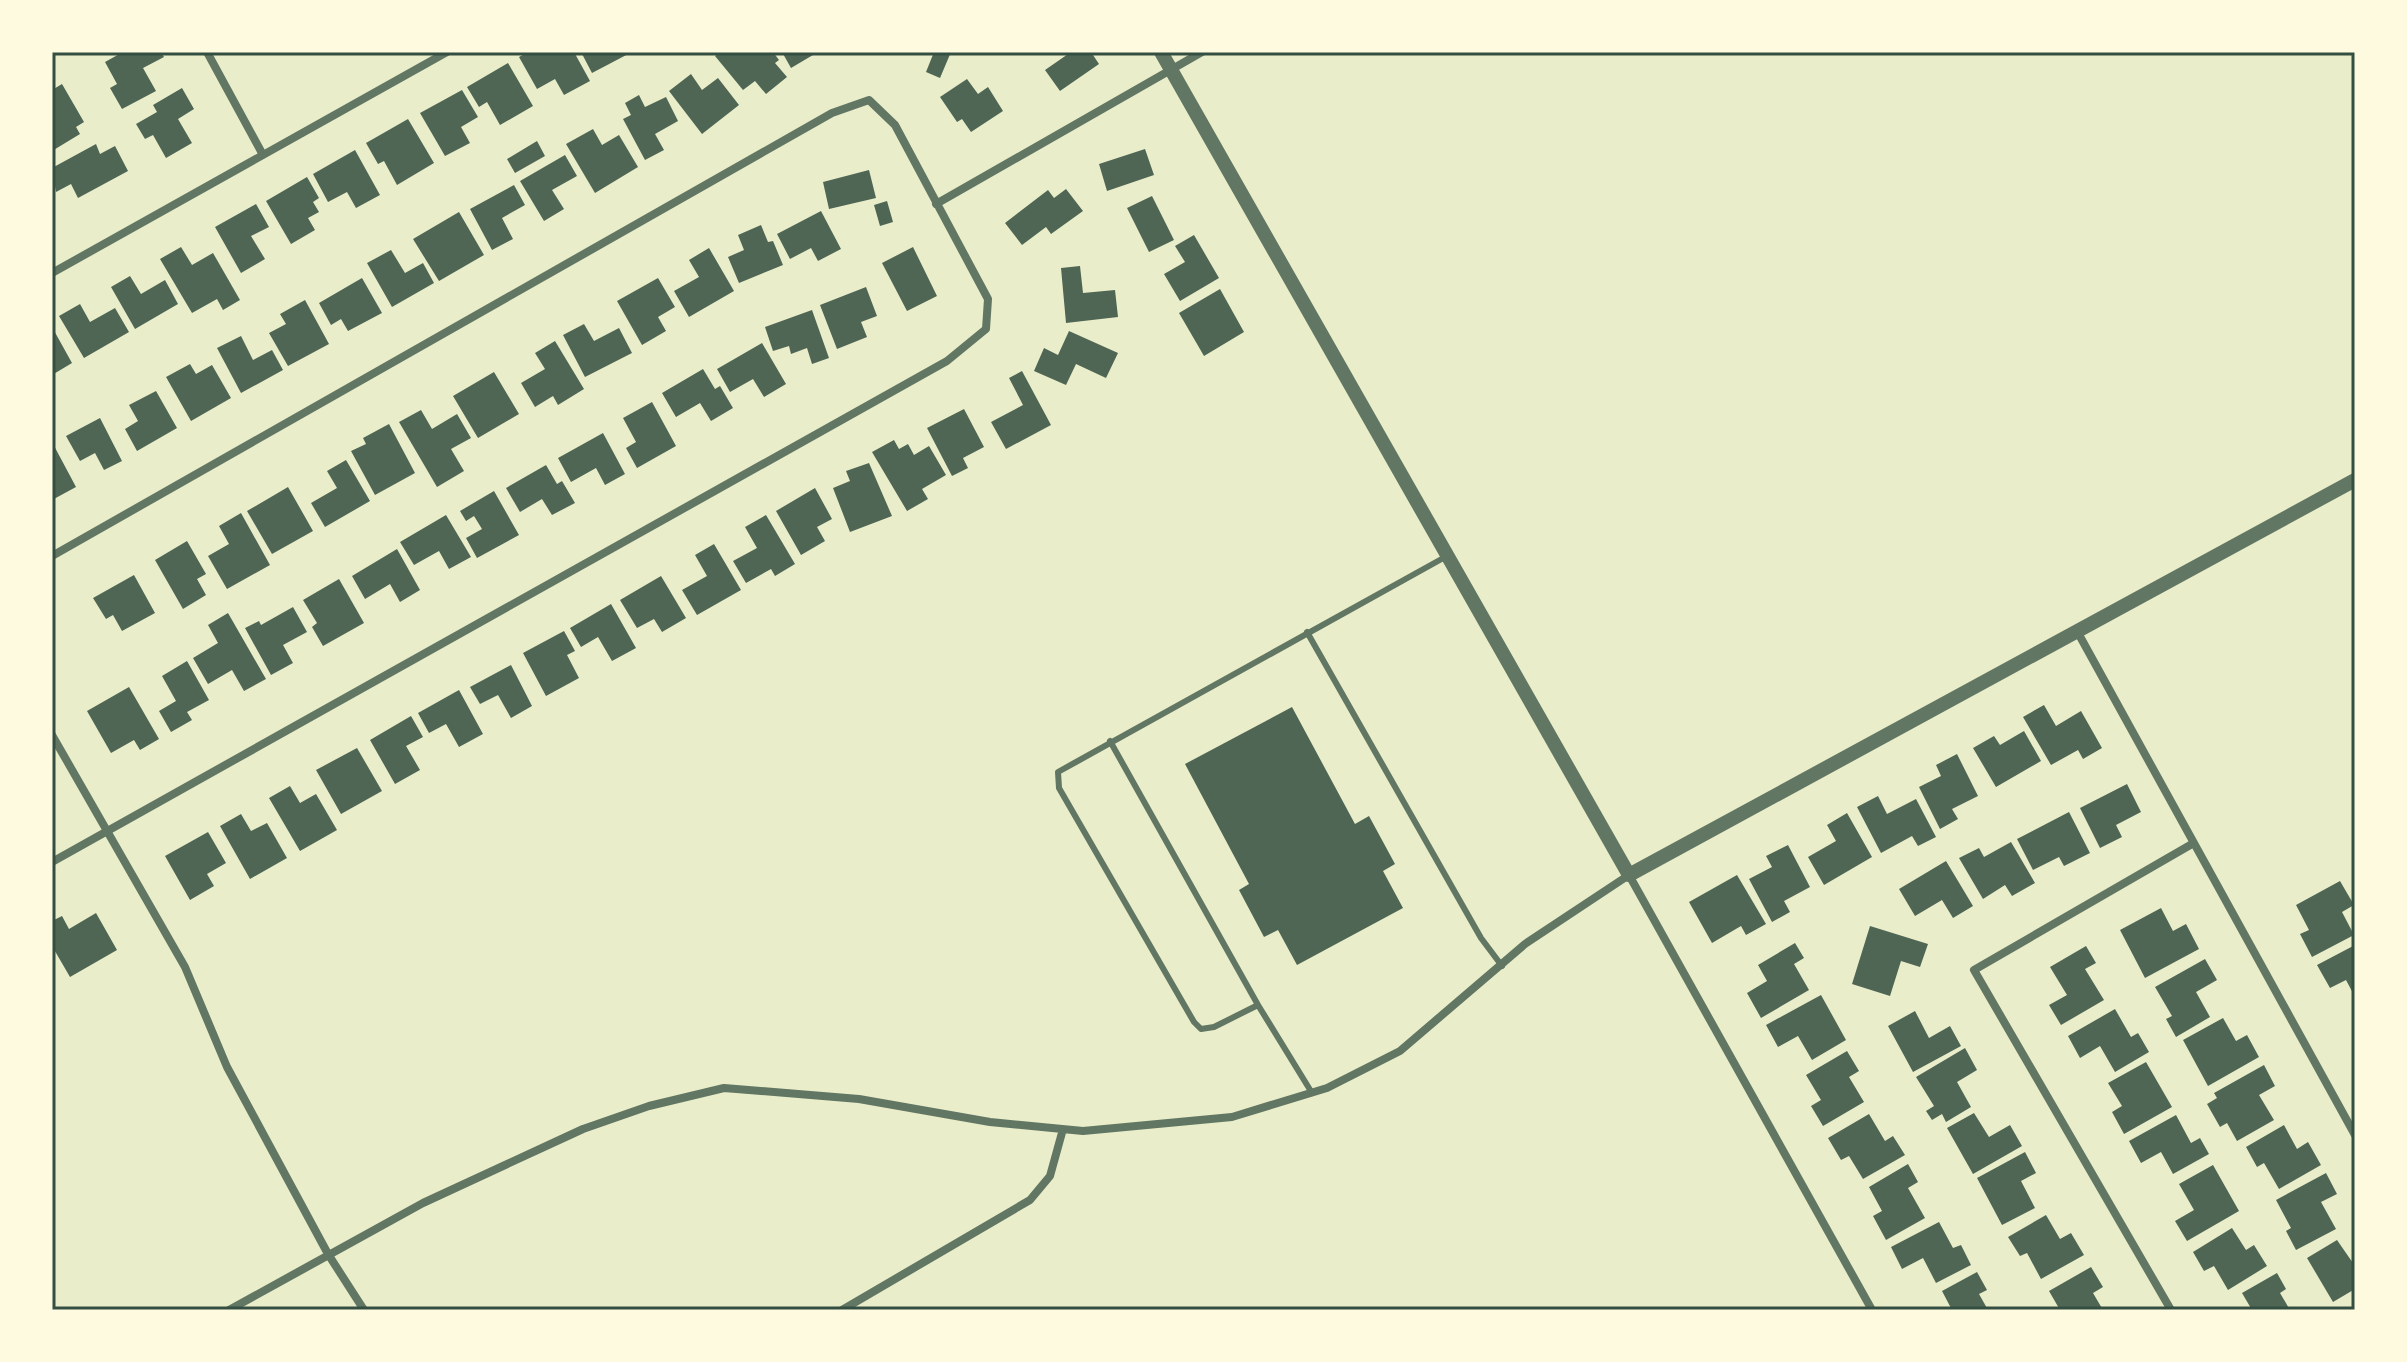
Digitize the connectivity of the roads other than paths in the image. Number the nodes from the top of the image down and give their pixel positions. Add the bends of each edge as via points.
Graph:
1 (207, 52) edge
2 (447, 52) edge
3 (1161, 52) edge
4 (1202, 52) edge
5 (1171, 70) junction
6 (263, 155) junction
7 (936, 204) junction
8 (52, 273) edge
9 (2355, 480) edge
10 (52, 556) edge
11 (1447, 556) junction
12 (2077, 631) junction
13 (1307, 632) junction
14 (52, 735) edge
15 (1110, 741) junction
16 (109, 830) junction
17 (2192, 844) junction
18 (52, 862) edge
19 (1629, 875) junction
20 (1502, 966) junction
21 (1258, 1005) junction
22 (1312, 1093) junction
23 (1063, 1129) junction
24 (2355, 1135) edge
25 (328, 1254) junction
26 (229, 1310) edge
27 (364, 1310) edge
28 (842, 1310) edge
29 (1872, 1310) edge
30 (2171, 1310) edge

1 - 6 street
2 - 6 street
3 - 5 street
4 - 5 street
5 - 7 street
5 - 11 street
6 - 8 street
7 - 10 street via 895,125 869,100 832,113
7 - 16 street via 988,299 986,329 947,361
9 - 12 street
11 - 13 lane
11 - 19 street
12 - 17 street
12 - 19 street
13 - 15 lane
13 - 20 lane via 1481,938
14 - 16 street
15 - 21 lane
15 - 21 lane via 1058,772 1059,788 1194,1022 1201,1029 1214,1027
16 - 18 street
16 - 25 street via 185,967 227,1067
17 - 24 street
17 - 30 street via 1974,970
19 - 20 street via 1525,944
19 - 29 street
20 - 22 street via 1400,1051
21 - 22 lane
22 - 23 street via 1232,1117
23 - 25 street via 859,1099 724,1088 583,1129
23 - 28 street via 1050,1176 1030,1200
25 - 26 street
25 - 27 street

